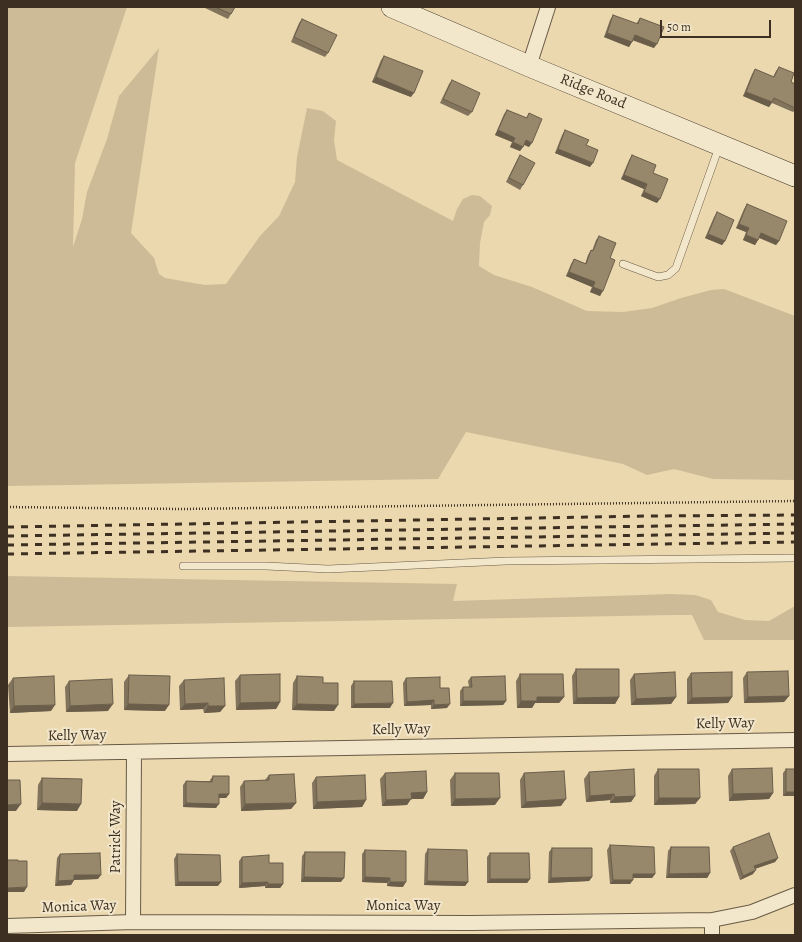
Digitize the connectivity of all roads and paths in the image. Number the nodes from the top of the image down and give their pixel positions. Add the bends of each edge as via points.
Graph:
1 (392, 7) edge
2 (548, 7) edge
3 (529, 66) junction
4 (720, 145) junction
5 (795, 176) edge
6 (623, 264) dead end
7 (795, 500) edge
8 (7, 507) edge
9 (795, 558) edge
10 (183, 566) dead end
11 (795, 740) edge
12 (134, 752) junction
13 (7, 754) edge
14 (795, 895) edge
15 (712, 920) junction
16 (133, 922) junction
17 (7, 926) edge
18 (471, 929) edge
19 (712, 935) edge

1 - 3 street, Ridge Road
2 - 3 street
3 - 4 street, Ridge Road
4 - 5 street, Ridge Road
4 - 6 lane via 676,268 668,275 658,277
7 - 8 path via 182,509
9 - 10 lane via 506,561 328,569
11 - 12 street, Kelly Way
12 - 13 street, Kelly Way
12 - 16 street, Patrick Way
14 - 15 street, Monica Way via 752,912
15 - 18 street, Monica Way
15 - 19 street
16 - 17 street, Monica Way
16 - 18 street, Monica Way

